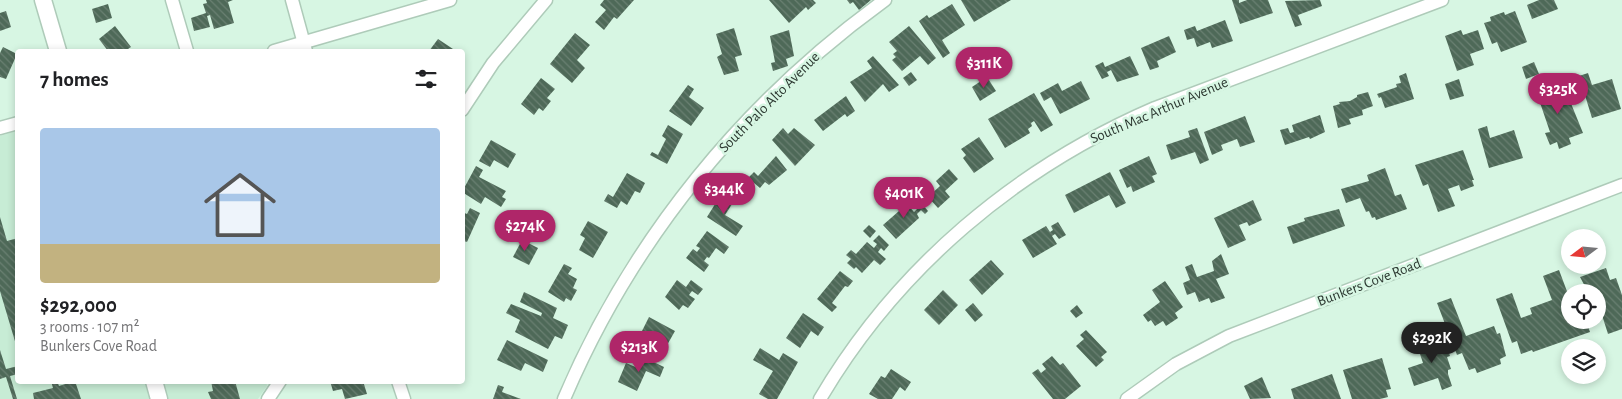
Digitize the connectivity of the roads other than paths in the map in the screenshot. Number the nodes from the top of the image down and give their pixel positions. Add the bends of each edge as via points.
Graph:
1 (43, 0) edge
2 (172, 0) edge
3 (292, 0) edge
4 (450, 0) edge
5 (546, 0) edge
6 (885, 0) edge
7 (1442, 0) edge
8 (305, 47) edge
9 (57, 49) edge
10 (186, 49) edge
11 (290, 49) edge
12 (465, 105) edge
13 (15, 124) edge
14 (0, 128) edge
15 (1622, 185) edge
16 (155, 384) edge
17 (278, 384) edge
18 (399, 384) edge
19 (159, 399) edge
20 (268, 399) edge
21 (404, 399) edge
22 (564, 399) edge
23 (820, 399) edge
24 (1127, 399) edge

1 - 9 street
2 - 10 street
3 - 8 street
4 - 8 street
5 - 12 street via 493,63
6 - 22 street, South Palo Alto Avenue via 785,82 729,139 682,195 617,292
7 - 23 street, South Mac Arthur Avenue via 1155,108 1062,154 991,204 906,283 860,338
8 - 11 street
13 - 14 street
15 - 24 street, Bunkers Cove Road via 1229,336 1176,364
16 - 19 street
17 - 20 street
18 - 21 street

